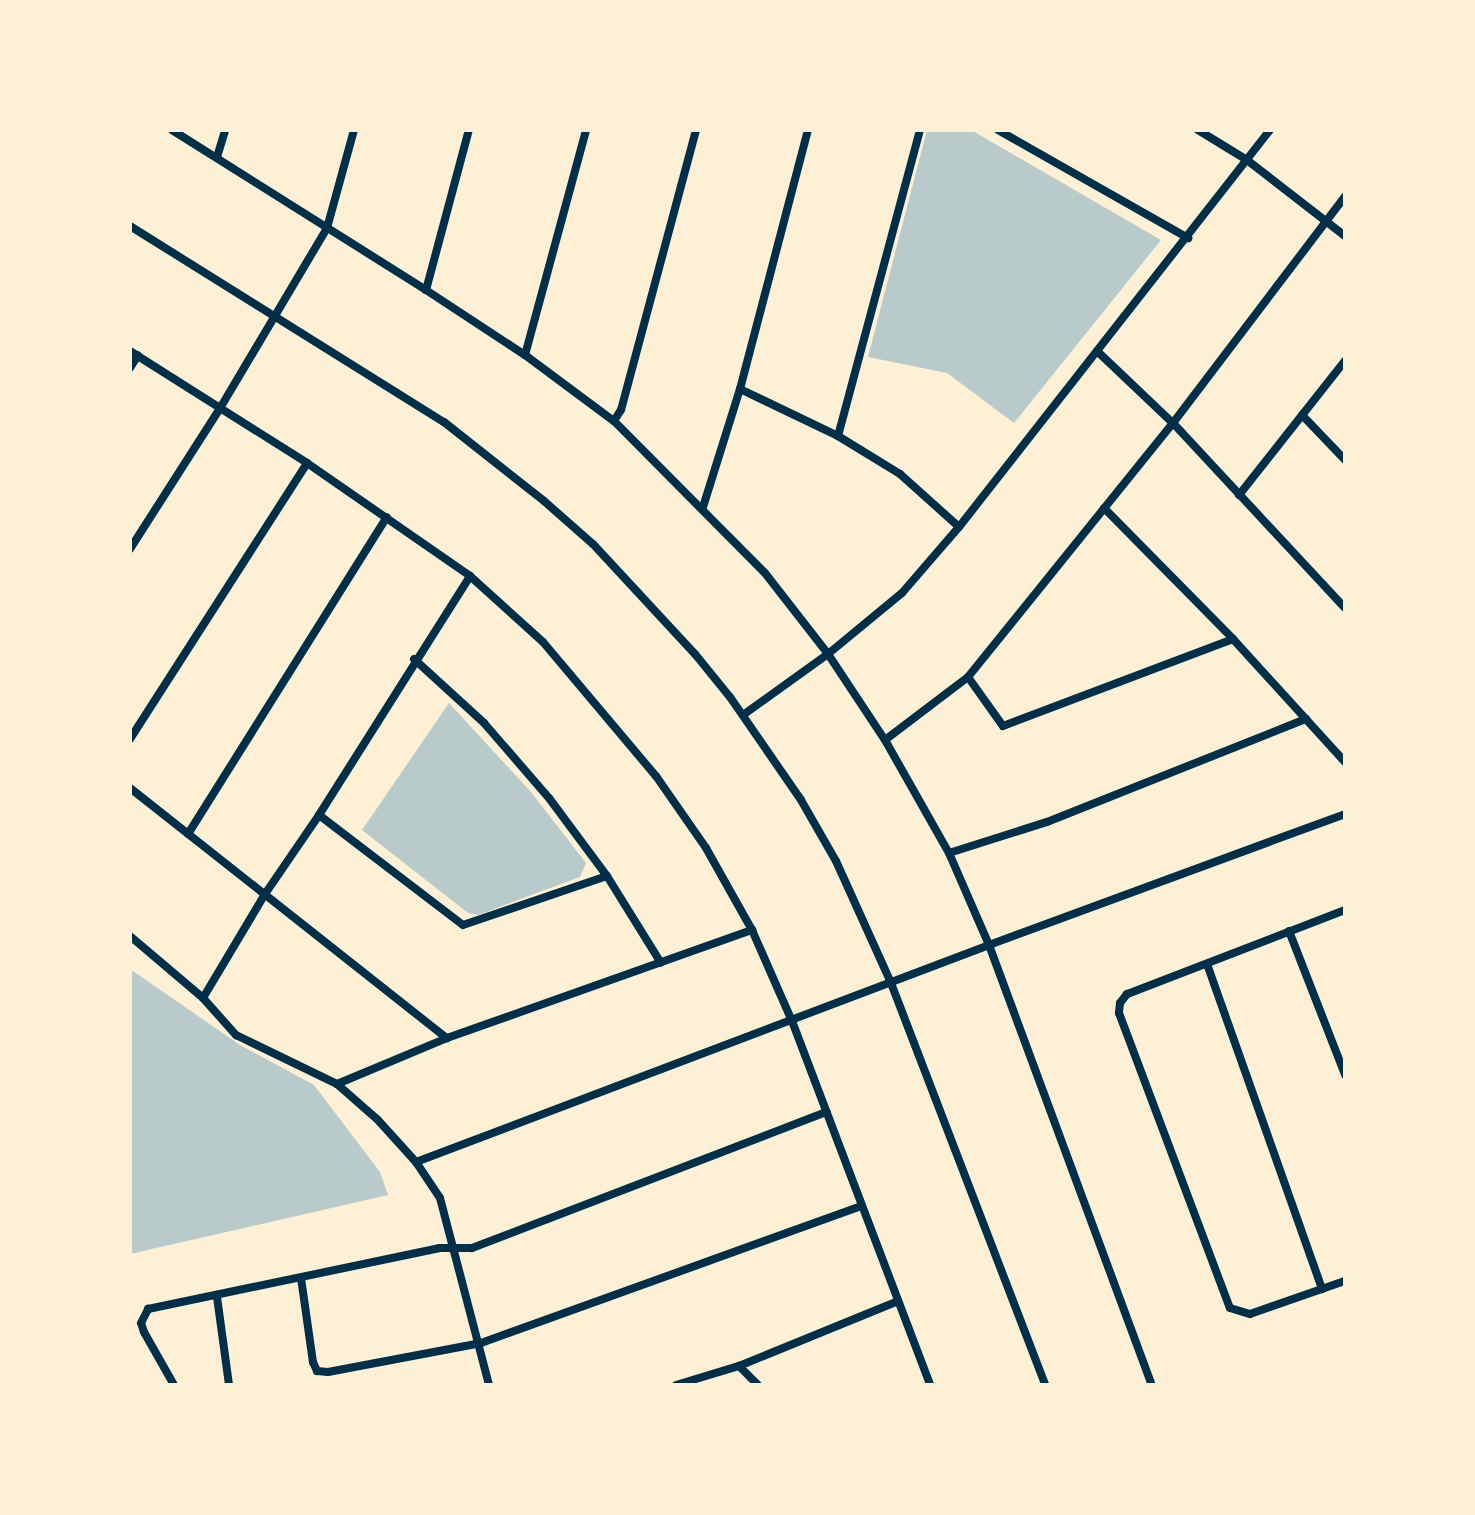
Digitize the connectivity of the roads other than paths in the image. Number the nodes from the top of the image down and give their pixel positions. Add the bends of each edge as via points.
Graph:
1 (172, 130) edge
2 (225, 130) edge
3 (354, 130) edge
4 (469, 130) edge
5 (586, 130) edge
6 (696, 130) edge
7 (808, 130) edge
8 (920, 130) edge
9 (998, 130) edge
10 (1198, 130) edge
11 (1270, 130) edge
12 (217, 157) junction
13 (1247, 160) junction
14 (1345, 196) edge
15 (1325, 221) junction
16 (130, 226) edge
17 (327, 228) junction
18 (1345, 236) edge
19 (1188, 238) junction
20 (426, 290) junction
21 (275, 317) junction
22 (1097, 351) junction
23 (134, 353) edge
24 (525, 355) junction
25 (1345, 361) edge
26 (130, 368) edge
27 (740, 389) junction
28 (219, 410) junction
29 (1302, 415) junction
30 (614, 421) junction
31 (1173, 423) junction
32 (838, 436) junction
33 (1345, 460) edge
34 (307, 463) junction
35 (1239, 495) junction
36 (703, 507) junction
37 (1104, 508) junction
38 (387, 517) junction
39 (959, 527) junction
40 (130, 549) edge
41 (470, 576) junction
42 (1345, 608) edge
43 (1233, 639) junction
44 (828, 654) junction
45 (414, 659) junction
46 (968, 677) junction
47 (743, 715) junction
48 (1306, 719) junction
49 (130, 739) edge
50 (885, 740) junction
51 (1345, 762) edge
52 (130, 788) edge
53 (1345, 814) edge
54 (319, 815) junction
55 (188, 834) junction
56 (949, 853) junction
57 (607, 876) junction
58 (265, 894) junction
59 (1345, 910) edge
60 (752, 930) junction
61 (1289, 931) junction
62 (130, 936) edge
63 (989, 945) junction
64 (661, 963) junction
65 (1207, 964) junction
66 (891, 983) junction
67 (203, 998) junction
68 (792, 1021) junction
69 (447, 1038) junction
70 (1345, 1075) edge
71 (337, 1084) junction
72 (827, 1112) junction
73 (416, 1162) junction
74 (862, 1206) junction
75 (456, 1249) junction
76 (301, 1278) junction
77 (1345, 1281) edge
78 (1322, 1289) junction
79 (217, 1297) junction
80 (898, 1301) junction
81 (481, 1343) junction
82 (739, 1366) junction
83 (174, 1385) edge
84 (229, 1385) edge
85 (489, 1385) edge
86 (676, 1385) edge
87 (758, 1385) edge
88 (930, 1385) edge
89 (1045, 1385) edge
90 (1152, 1385) edge

1 - 12 street
2 - 12 street
3 - 17 street
4 - 20 street
5 - 24 street
6 - 30 street
7 - 27 street
8 - 32 street
9 - 19 street
10 - 13 street
11 - 13 street
12 - 17 street
13 - 15 street
13 - 19 street
14 - 15 street
15 - 18 street
15 - 31 street
16 - 21 street
17 - 20 street
17 - 21 street
19 - 22 street
20 - 24 street
21 - 28 street
21 - 47 street via 444,422 544,501 593,544
22 - 31 street
22 - 39 street
23 - 26 street
23 - 28 street
24 - 30 street
25 - 29 street
27 - 32 street
27 - 36 street
28 - 34 street
28 - 40 street
29 - 33 street
29 - 35 street
30 - 36 street
31 - 35 street
31 - 37 street
32 - 39 street via 900,474
34 - 38 street
34 - 49 street
35 - 42 street
36 - 44 street via 765,573
37 - 43 street
37 - 46 street
38 - 41 street
38 - 55 street
39 - 44 street via 902,593
41 - 45 street
41 - 60 street via 543,642 656,776 706,848
43 - 46 street via 1003,726
43 - 48 street
44 - 47 street
44 - 50 street
45 - 54 street
45 - 57 street via 484,723
46 - 50 street
47 - 66 street via 836,861
48 - 51 street
48 - 56 street via 1047,822
50 - 56 street
52 - 55 street
53 - 63 street
54 - 57 street via 463,925
54 - 58 street
55 - 58 street
56 - 63 street
57 - 64 street
58 - 67 street
58 - 69 street
59 - 61 street
60 - 64 street
60 - 68 street
61 - 65 street
61 - 70 street
62 - 67 street
63 - 66 street
63 - 90 street
64 - 69 street
65 - 78 street
65 - 78 street via 1127,994 1119,1013 1230,1308 1250,1314
66 - 68 street
66 - 89 street
67 - 71 street via 236,1035
68 - 72 street
68 - 73 street
69 - 71 street
71 - 73 street
72 - 74 street
72 - 75 street via 472,1248
73 - 75 street via 440,1198
74 - 80 street
74 - 81 street
75 - 76 street via 439,1248
75 - 81 street
76 - 79 street
76 - 81 street via 317,1371
77 - 78 street
79 - 83 street via 144,1313 144,1332
79 - 84 street
80 - 82 street
80 - 88 street
81 - 85 street
82 - 86 street
82 - 87 street

